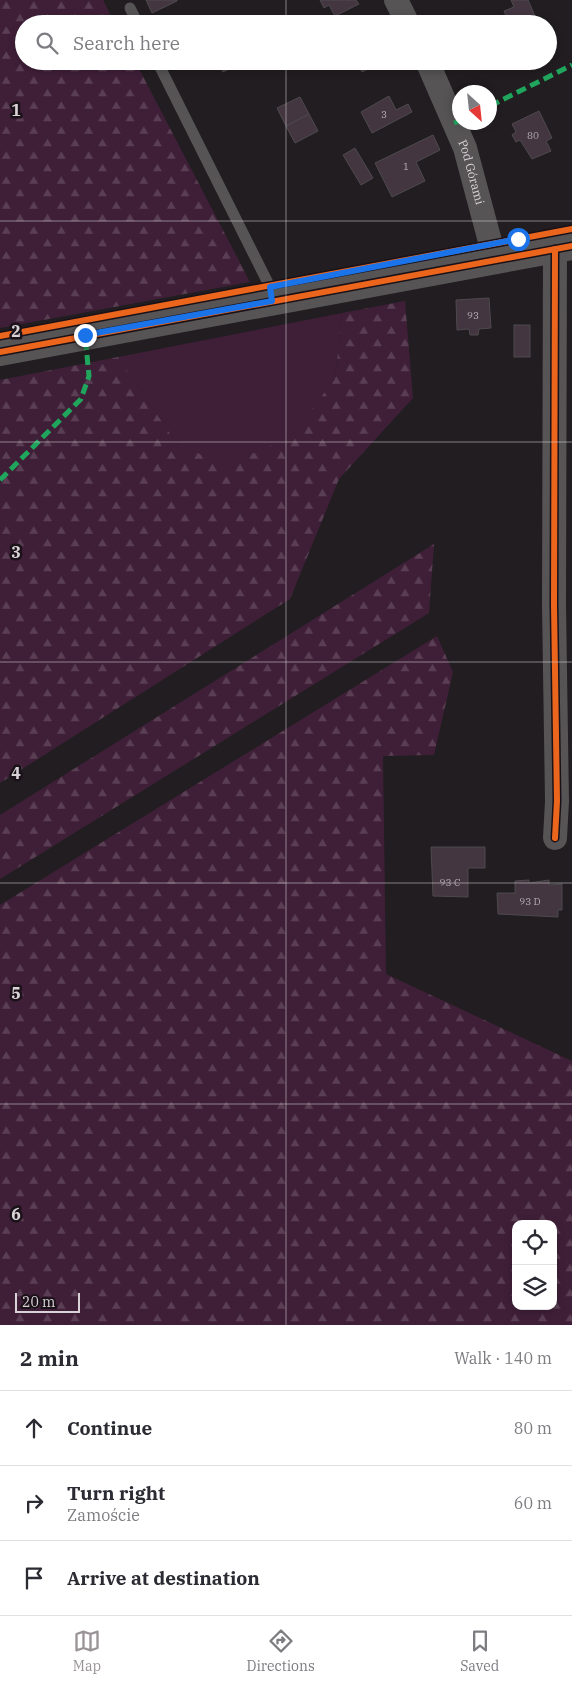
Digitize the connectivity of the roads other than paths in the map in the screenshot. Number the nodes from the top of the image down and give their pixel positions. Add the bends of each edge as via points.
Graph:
1 (396, 0) edge
2 (130, 8) dead end
3 (134, 15) edge
4 (404, 15) edge
5 (162, 70) edge
6 (431, 70) edge
7 (564, 247) edge
8 (495, 260) junction
9 (272, 301) junction
10 (0, 352) edge
11 (555, 838) dead end

1 - 4 street
2 - 3 lane
5 - 9 lane via 270,287
6 - 8 street, Pod Górami via 465,148
7 - 8 street
7 - 11 street via 554,605
8 - 9 street
9 - 10 street

